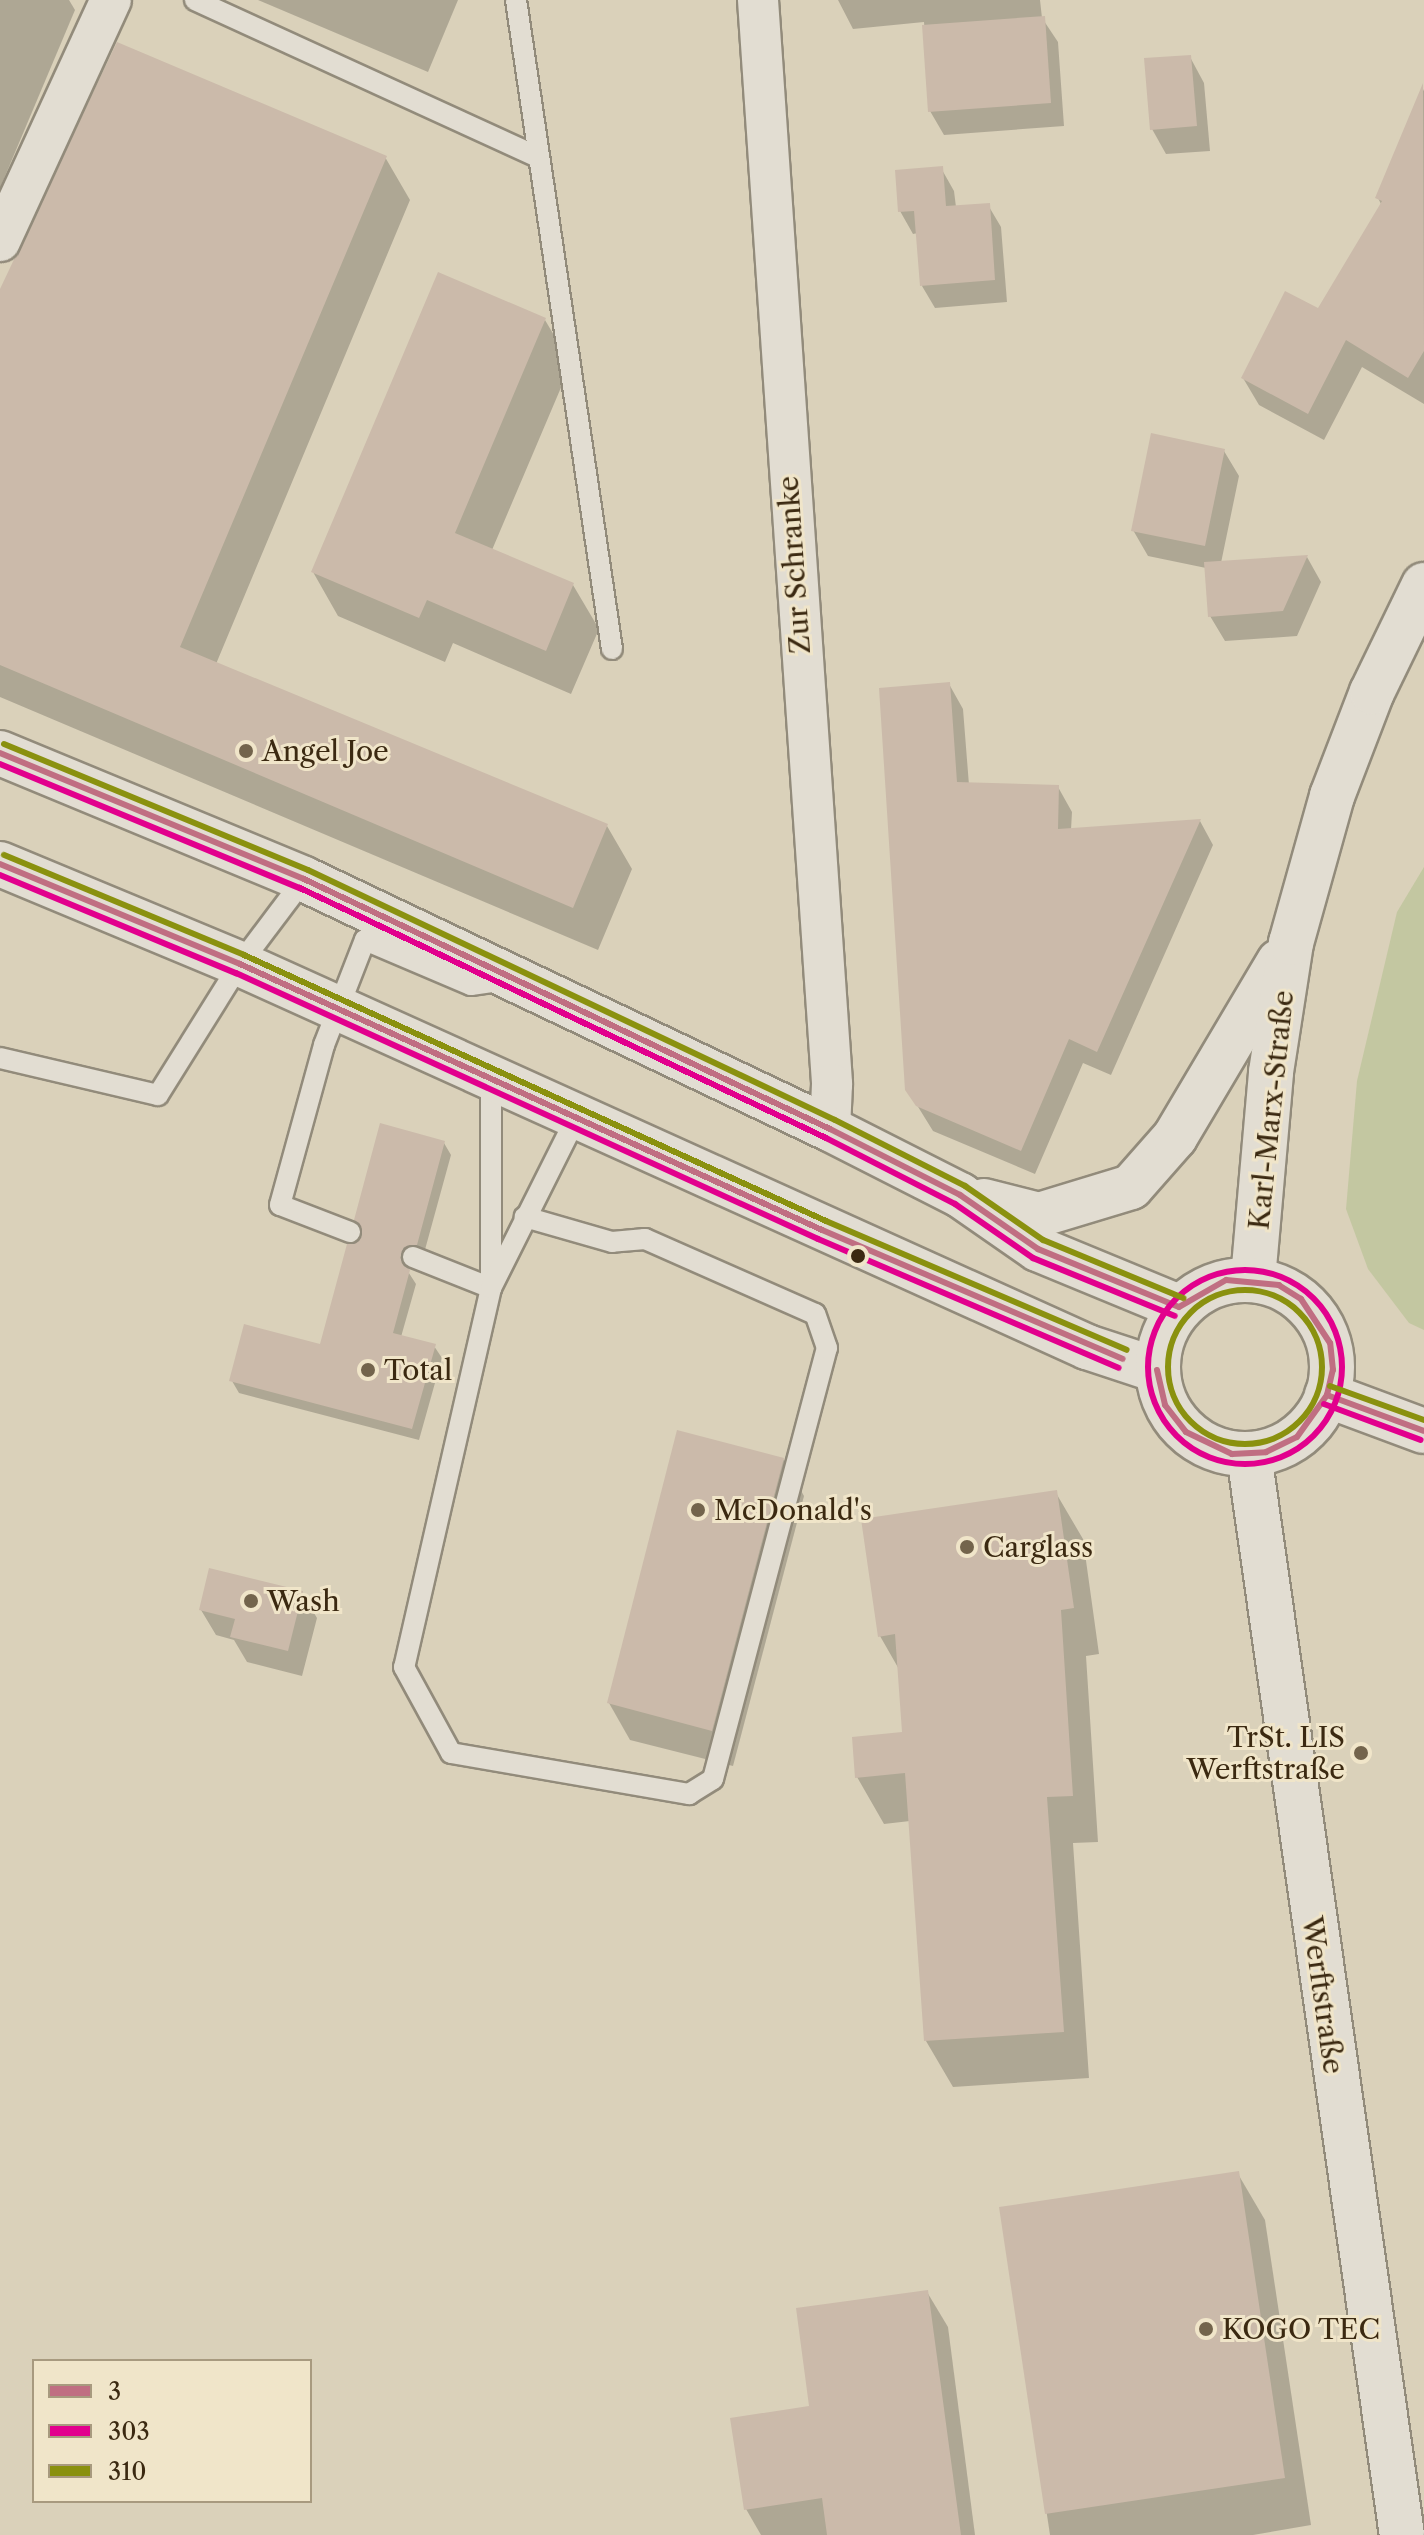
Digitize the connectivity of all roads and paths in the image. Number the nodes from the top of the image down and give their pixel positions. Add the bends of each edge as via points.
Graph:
1 (111, 0) edge
2 (195, 0) edge
3 (516, 0) edge
4 (758, 0) edge
5 (538, 157) junction
6 (0, 241) edge
7 (1424, 585) edge
8 (612, 649) dead end
9 (0, 753) edge
10 (0, 864) edge
11 (304, 879) junction
12 (1291, 943) junction
13 (240, 964) junction
14 (514, 979) junction
15 (337, 1009) junction
16 (0, 1058) edge
17 (491, 1079) junction
18 (576, 1118) junction
19 (830, 1129) junction
20 (960, 1195) junction
21 (525, 1217) junction
22 (350, 1232) dead end
23 (413, 1257) dead end
24 (1253, 1279) junction
25 (491, 1288) junction
26 (1179, 1307) junction
27 (1157, 1370) junction
28 (1327, 1395) junction
29 (1424, 1431) edge
30 (1249, 1455) junction
31 (1402, 2535) edge

1 - 6 street
2 - 5 lane
3 - 5 lane
4 - 19 street, Zur Schranke via 832,1084
5 - 8 lane
7 - 12 main road, Karl-Marx-Straße via 1372,692 1332,796
9 - 11 main road
10 - 13 main road
11 - 13 lane
11 - 14 main road
12 - 20 main road, Karl-Marx-Straße via 1175,1137 1131,1187 1039,1215
12 - 24 main road, Karl-Marx-Straße via 1271,1072
13 - 15 main road
13 - 16 lane via 158,1095
14 - 15 lane via 471,985 365,940
14 - 19 main road
15 - 17 main road
15 - 22 lane via 280,1205
17 - 18 main road
17 - 25 lane
18 - 21 lane
18 - 27 main road via 1087,1347
19 - 20 main road
20 - 26 main road via 1038,1249
21 - 25 lane
21 - 25 lane via 612,1242 645,1239 815,1314 827,1348 713,1779 689,1794 451,1753 404,1667
23 - 25 lane
24 - 26 main road via 1213,1285
24 - 28 main road via 1301,1299 1319,1319 1330,1343 1333,1370
26 - 27 main road via 1158,1348
27 - 30 main road via 1165,1405 1186,1432 1215,1449
28 - 29 main road
28 - 30 main road via 1297,1437
30 - 31 main road, Werftstraße

